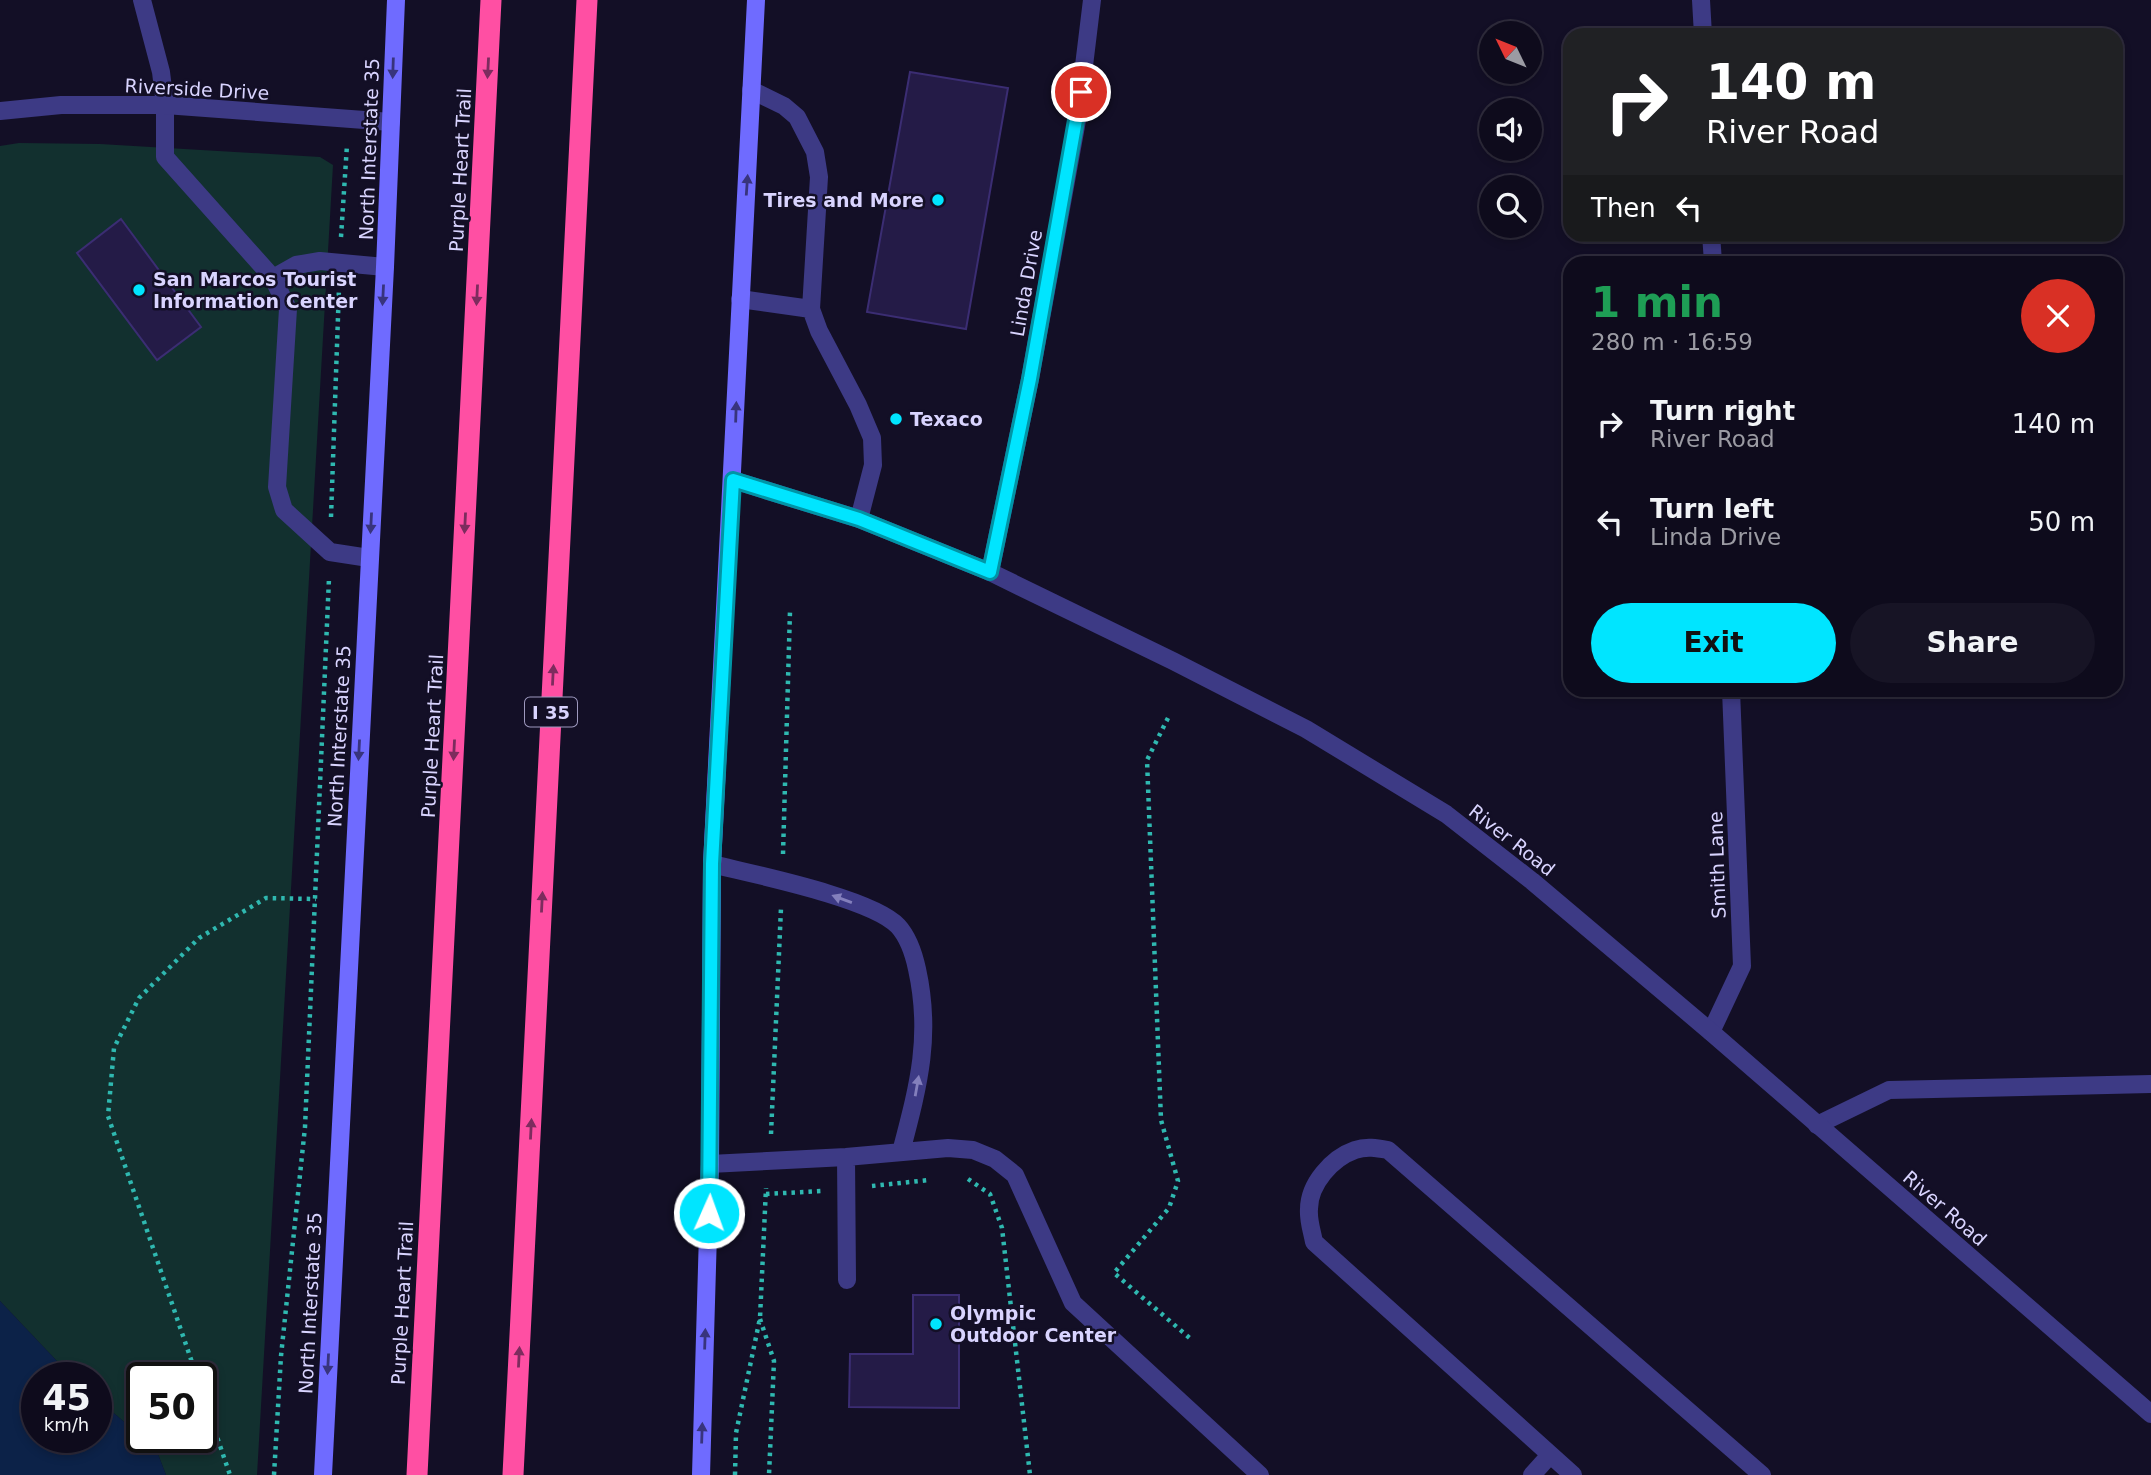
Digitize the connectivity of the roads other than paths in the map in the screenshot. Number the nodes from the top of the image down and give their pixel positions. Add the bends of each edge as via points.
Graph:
1 (142, 0) edge
2 (396, 0) edge
3 (491, 0) edge
4 (587, 0) edge
5 (756, 0) edge
6 (1092, 0) edge
7 (1701, 0) edge
8 (1703, 28) edge
9 (751, 90) junction
10 (165, 105) junction
11 (0, 111) edge
12 (391, 122) junction
13 (384, 267) junction
14 (273, 278) junction
15 (740, 299) junction
16 (811, 309) junction
17 (733, 480) junction
18 (859, 519) junction
19 (369, 558) junction
20 (990, 572) junction
21 (1731, 697) edge
22 (712, 864) junction
23 (1711, 1032) junction
24 (2151, 1084) edge
25 (1817, 1125) junction
26 (901, 1152) junction
27 (846, 1157) junction
28 (710, 1164) junction
29 (847, 1280) dead end
30 (2151, 1414) edge
31 (1550, 1455) junction
32 (323, 1475) edge
33 (416, 1475) edge
34 (513, 1475) edge
35 (701, 1475) edge
36 (1261, 1475) edge
37 (1532, 1475) edge
38 (1573, 1475) edge
39 (1762, 1475) edge

1 - 10 street
2 -> 12 main road, North Interstate 35
3 -> 33 highway, Purple Heart Trail
34 -> 4 highway, I 35
5 - 9 main road
6 - 20 street, Linda Drive via 1078,115
7 - 8 street
15 -> 9 main road
9 - 16 street via 797,117 815,152 819,177
10 - 11 street, Riverside Drive via 61,105
10 - 12 street, Riverside Drive
10 - 14 street via 165,157
12 - 13 main road, North Interstate 35
13 - 14 street via 320,261 296,265
13 -> 19 main road, North Interstate 35
14 - 19 street via 288,309 277,487 284,510 330,552
15 - 16 street
17 -> 15 main road
16 - 18 street via 872,438 873,465
17 - 18 street, River Road
17 - 22 main road
18 - 20 street, River Road
19 -> 32 main road, North Interstate 35
20 - 23 street, River Road via 1306,729 1446,814
21 - 23 street, Smith Lane via 1742,966
26 -> 22 street via 918,1088 924,1037 914,954 898,926 876,911 824,892
22 - 28 main road
23 - 25 street, River Road
24 - 25 street via 1889,1090
25 - 30 street, River Road
26 - 27 street
26 - 36 street via 973,1150 995,1159 1015,1175 1073,1303
27 - 28 street
27 - 29 street
35 -> 28 main road
31 - 37 street
31 - 38 street
31 - 39 street via 1314,1242 1308,1207 1314,1186 1340,1157 1357,1149 1388,1150

